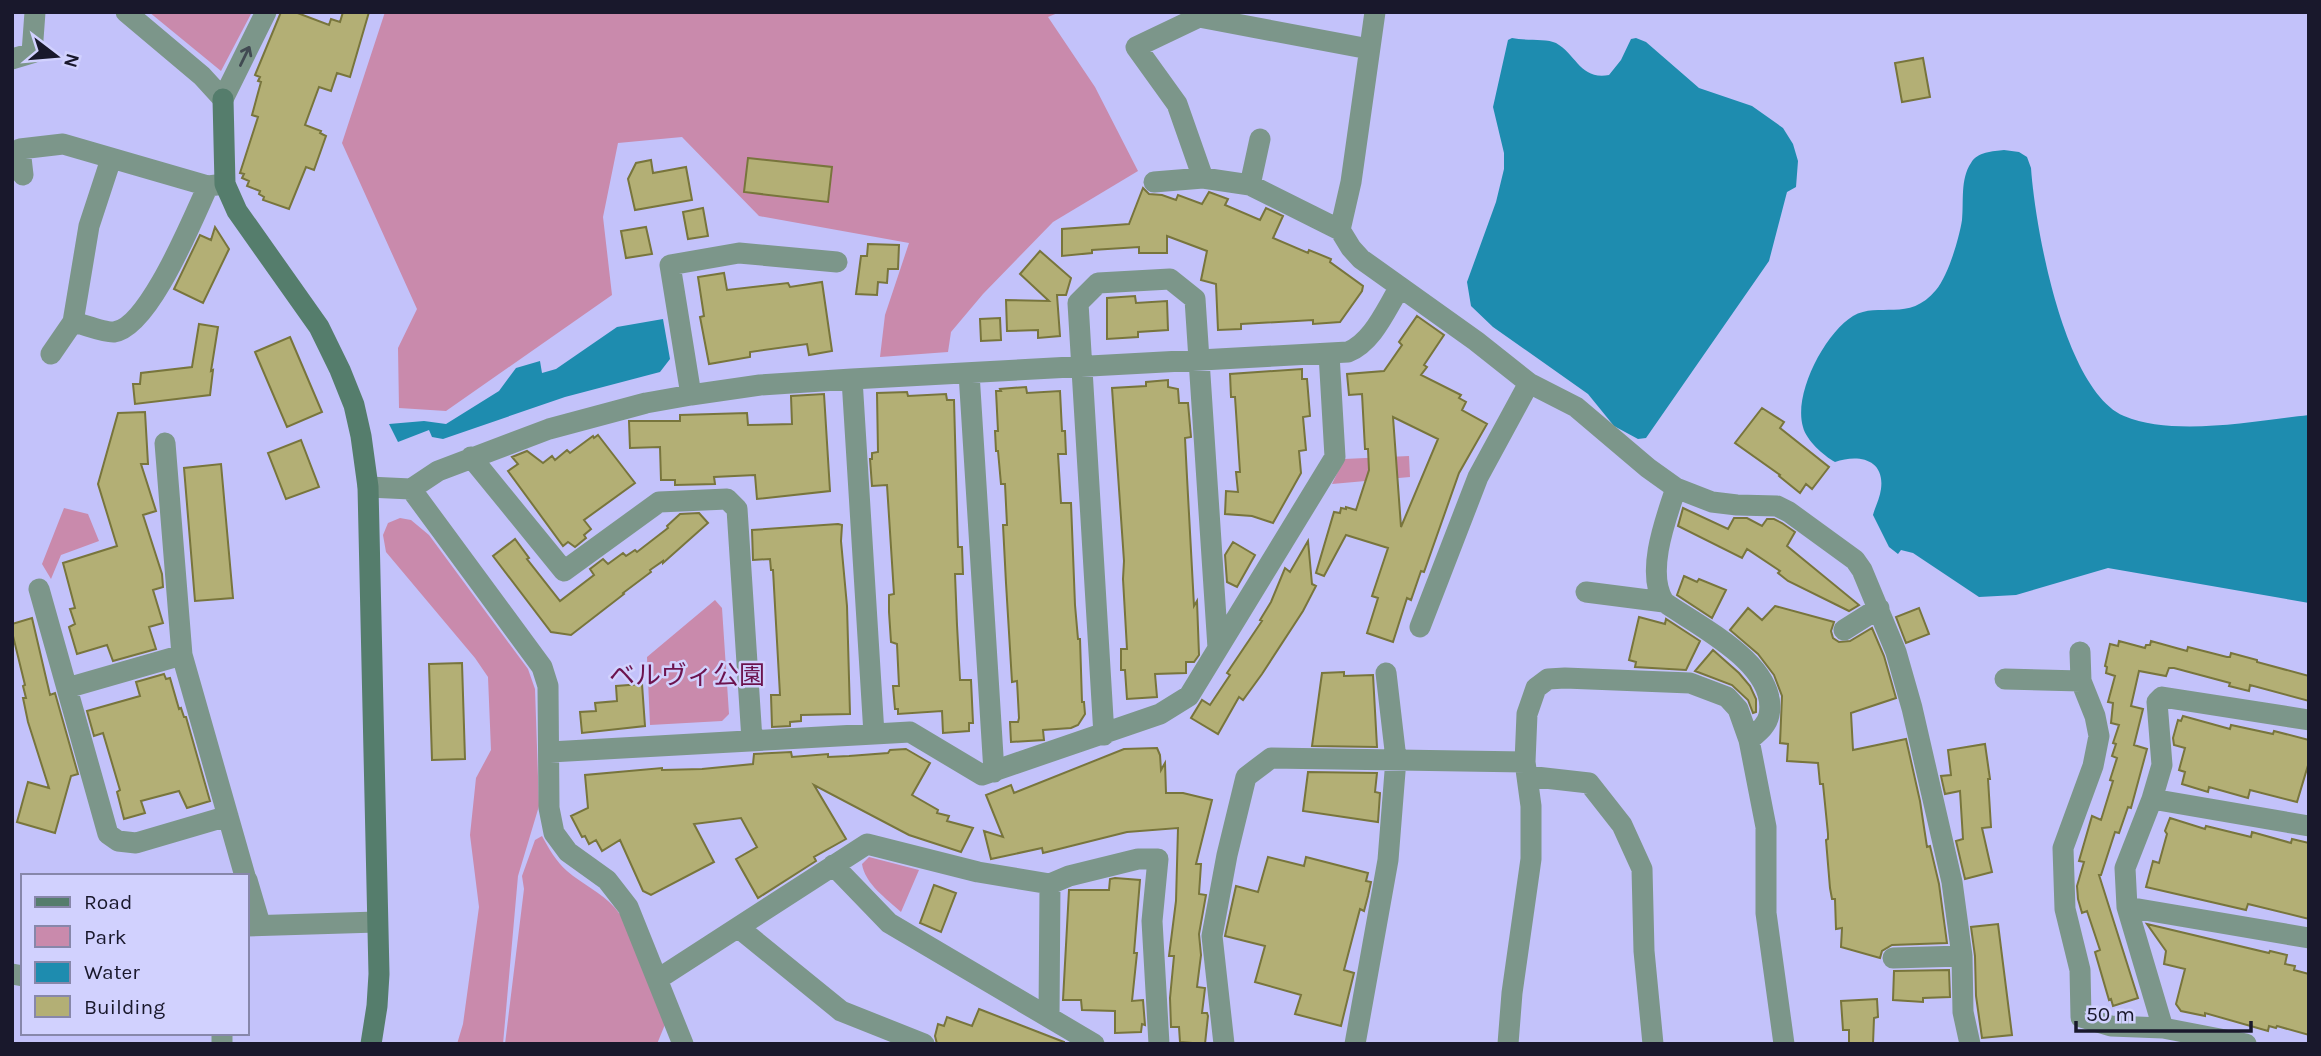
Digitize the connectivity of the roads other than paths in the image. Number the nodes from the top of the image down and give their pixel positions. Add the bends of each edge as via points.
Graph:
1 (35, 12) edge
2 (126, 12) edge
3 (266, 12) edge
4 (1375, 12) edge
5 (1369, 49) junction
6 (12, 59) edge
7 (223, 99) junction
8 (1260, 139) dead end
9 (111, 159) junction
10 (23, 174) dead end
11 (1203, 178) junction
12 (1154, 182) dead end
13 (216, 185) junction
14 (1250, 185) junction
15 (1340, 230) junction
16 (837, 262) dead end
17 (1400, 287) junction
18 (73, 322) junction
19 (51, 354) dead end
20 (1329, 354) junction
21 (1199, 360) junction
22 (1081, 367) junction
23 (969, 373) junction
24 (852, 379) junction
25 (1529, 383) junction
26 (691, 395) junction
27 (165, 443) dead end
28 (471, 457) junction
29 (368, 487) junction
30 (1676, 488) junction
31 (411, 489) junction
32 (39, 589) dead end
33 (1586, 593) dead end
34 (1664, 602) junction
35 (1880, 608) junction
36 (1420, 627) dead end
37 (1844, 630) dead end
38 (1218, 648) junction
39 (2080, 652) dead end
40 (182, 655) junction
41 (1386, 673) dead end
42 (2005, 679) dead end
43 (2081, 681) junction
44 (67, 688) junction
45 (2309, 720) edge
46 (874, 734) junction
47 (1104, 735) junction
48 (752, 740) junction
49 (1749, 740) junction
50 (550, 752) junction
51 (1396, 759) junction
52 (1526, 769) junction
53 (994, 772) junction
54 (2152, 799) junction
55 (228, 816) junction
56 (2309, 826) edge
57 (833, 865) junction
58 (245, 874) edge
59 (1050, 884) junction
60 (248, 891) edge
61 (2127, 907) junction
62 (377, 922) junction
63 (253, 925) edge
64 (738, 928) junction
65 (2309, 938) edge
66 (1962, 956) junction
67 (1893, 958) dead end
68 (658, 979) junction
69 (1049, 1016) junction
70 (2163, 1028) junction
71 (371, 1044) edge
72 (684, 1044) edge
73 (924, 1044) edge
74 (1094, 1044) edge
75 (1159, 1044) edge
76 (1224, 1044) edge
77 (1355, 1044) edge
78 (1508, 1044) edge
79 (1653, 1044) edge
80 (1784, 1044) edge
81 (1970, 1044) edge
82 (2246, 1044) edge

1 - 6 street via 32,53
2 - 7 street
7 -> 3 street
4 - 5 street
5 - 11 street via 1199,17 1136,47 1177,104
5 - 15 street
7 - 13 street
8 - 14 street
9 - 10 street via 63,144 20,149
9 - 13 street
9 - 18 street via 89,226
11 - 12 street
11 - 14 street
13 - 18 street via 156,293 131,326 113,333
13 - 29 street via 319,327 354,405
14 - 15 street
15 - 17 street via 1361,259
16 - 26 street via 739,253 670,265
17 - 20 street via 1359,347
17 - 25 street
18 - 19 street
20 - 21 street
20 - 38 street via 1335,457
21 - 22 street
21 - 22 street via 1195,299 1170,279 1098,283 1079,303
21 - 38 street
22 - 23 street
22 - 47 street
23 - 24 street
23 - 53 street
24 - 26 street
24 - 46 street
25 - 30 street via 1576,407
25 - 36 street via 1478,477
26 - 28 street via 549,429
27 - 40 street
28 - 31 street
28 - 48 street via 564,571 659,502 727,499 737,509
29 - 31 street
29 - 62 street
30 - 34 street via 1657,563 1657,592
30 - 35 street via 1712,502 1777,506 1789,512 1856,560
31 - 50 street via 542,667 548,686
32 - 44 street
33 - 34 street
34 - 49 street via 1745,657 1761,676 1769,697 1769,717
35 - 37 street
35 - 66 street via 1912,708 1952,882
38 - 47 street via 1189,696 1160,714
39 - 43 street
40 - 44 street
40 - 55 street
41 - 51 street
42 - 43 street
43 - 70 street via 2099,736 2063,848 2065,909 2080,970 2081,1017 2111,1026
44 - 55 street via 108,834 136,844
45 - 54 street via 2162,697 2157,702 2161,765
46 - 48 street
46 - 53 street via 910,732 982,775
47 - 53 street
48 - 50 street
49 - 52 street via 1738,709 1727,697 1690,683 1548,679 1536,688 1528,714
49 - 80 street via 1766,827 1766,913
50 - 68 street via 549,808 554,833 568,852 618,892
51 - 52 street
51 - 76 street via 1271,758 1246,777 1212,936
51 - 77 street via 1388,860
52 - 78 street via 1531,859
52 - 79 street via 1589,783 1622,825 1642,869
54 - 56 street
54 - 61 street via 2125,868
55 - 58 street
57 - 59 street via 867,844 978,872
57 - 64 street
57 - 69 street via 889,923
59 - 69 street
59 - 75 street via 1138,859 1158,859 1152,921
60 - 63 street
61 - 65 street
61 - 70 street
62 - 63 street
62 - 71 street via 379,974
64 - 68 street
64 - 73 street via 841,1011
66 - 67 street
66 - 81 street via 1963,1012
68 - 72 street
69 - 74 street
70 - 82 street

